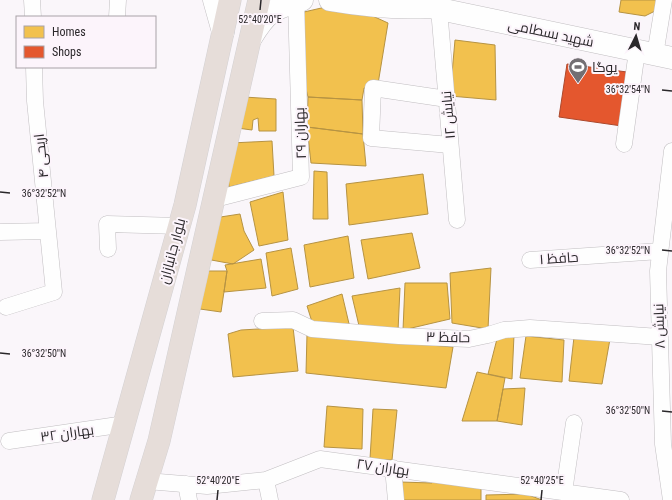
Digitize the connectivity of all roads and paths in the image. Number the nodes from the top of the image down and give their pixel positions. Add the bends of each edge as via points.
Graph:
1 (32, 0) edge
2 (118, 0) edge
3 (214, 0) edge
4 (230, 0) edge
5 (259, 0) edge
6 (330, 0) edge
7 (664, 0) edge
8 (298, 1) edge
9 (430, 5) edge
10 (33, 16) edge
11 (117, 16) edge
12 (223, 32) junction
13 (251, 38) junction
14 (655, 55) edge
15 (34, 68) edge
16 (446, 99) junction
17 (624, 144) dead end
18 (450, 145) junction
19 (672, 152) edge
20 (671, 176) edge
21 (215, 199) junction
22 (457, 220) dead end
23 (179, 226) junction
24 (48, 231) junction
25 (0, 232) edge
26 (108, 249) dead end
27 (660, 252) junction
28 (530, 260) dead end
29 (665, 306) edge
30 (6, 307) dead end
31 (262, 321) dead end
32 (660, 337) junction
33 (125, 424) junction
34 (574, 424) dead end
35 (9, 441) dead end
36 (393, 468) junction
37 (266, 480) junction
38 (186, 484) junction
39 (144, 490) edge
40 (564, 492) junction
41 (548, 495) edge
42 (103, 500) edge
43 (188, 500) edge
44 (270, 500) edge
45 (396, 500) edge
46 (621, 500) edge
47 (671, 500) edge

1 - 10 street
2 - 11 street
3 - 12 main road
4 - 12 highway, بلوار جانبازان
5 - 13 highway, بلوار جانبازان
6 - 9 main road, شهید بسطامی via 393,9
7 - 14 street
8 - 13 main road via 272,11 260,22
8 - 21 street, بهاران ۲۹ via 301,177
9 - 14 main road, شهید بسطامی
9 - 16 street, نیایش ۱۲
12 - 23 highway, بلوار جانبازان
13 - 21 highway, بلوار جانبازان
14 - 17 street
15 - 24 street, اریحی ۴
16 - 18 street, نیایش ۱۲
16 - 18 street via 373,88 371,138
18 - 22 street, نیایش ۱۲
19 - 20 street, نیایش ۸
20 - 27 street, نیایش ۸
21 - 39 highway, بلوار جانبازان via 159,441
23 - 26 street via 108,224
23 - 33 highway, بلوار جانبازان
24 - 25 street
24 - 30 street, اریحی ۴ via 54,292
27 - 28 street, حافظ ۱
27 - 29 street, نیایش ۸ via 658,271
29 - 32 street, نیایش ۸
31 - 32 street, حافظ ۳ via 293,320 312,329 400,336 469,338 504,330 530,328
32 - 47 street, نیایش ۸ via 663,444
33 - 35 street, بهاران ۳۲
33 - 42 highway, بلوار جانبازان
34 - 40 street
36 - 37 street, بهاران ۲۷ via 320,459
36 - 41 street, بهاران ۲۷
36 - 45 street
37 - 38 street, بهاران ۲۷ via 207,486
37 - 44 street
38 - 39 street, بهاران ۲۷
38 - 43 street
40 - 41 street, بهاران ۲۷
40 - 46 street, بهاران ۲۷

